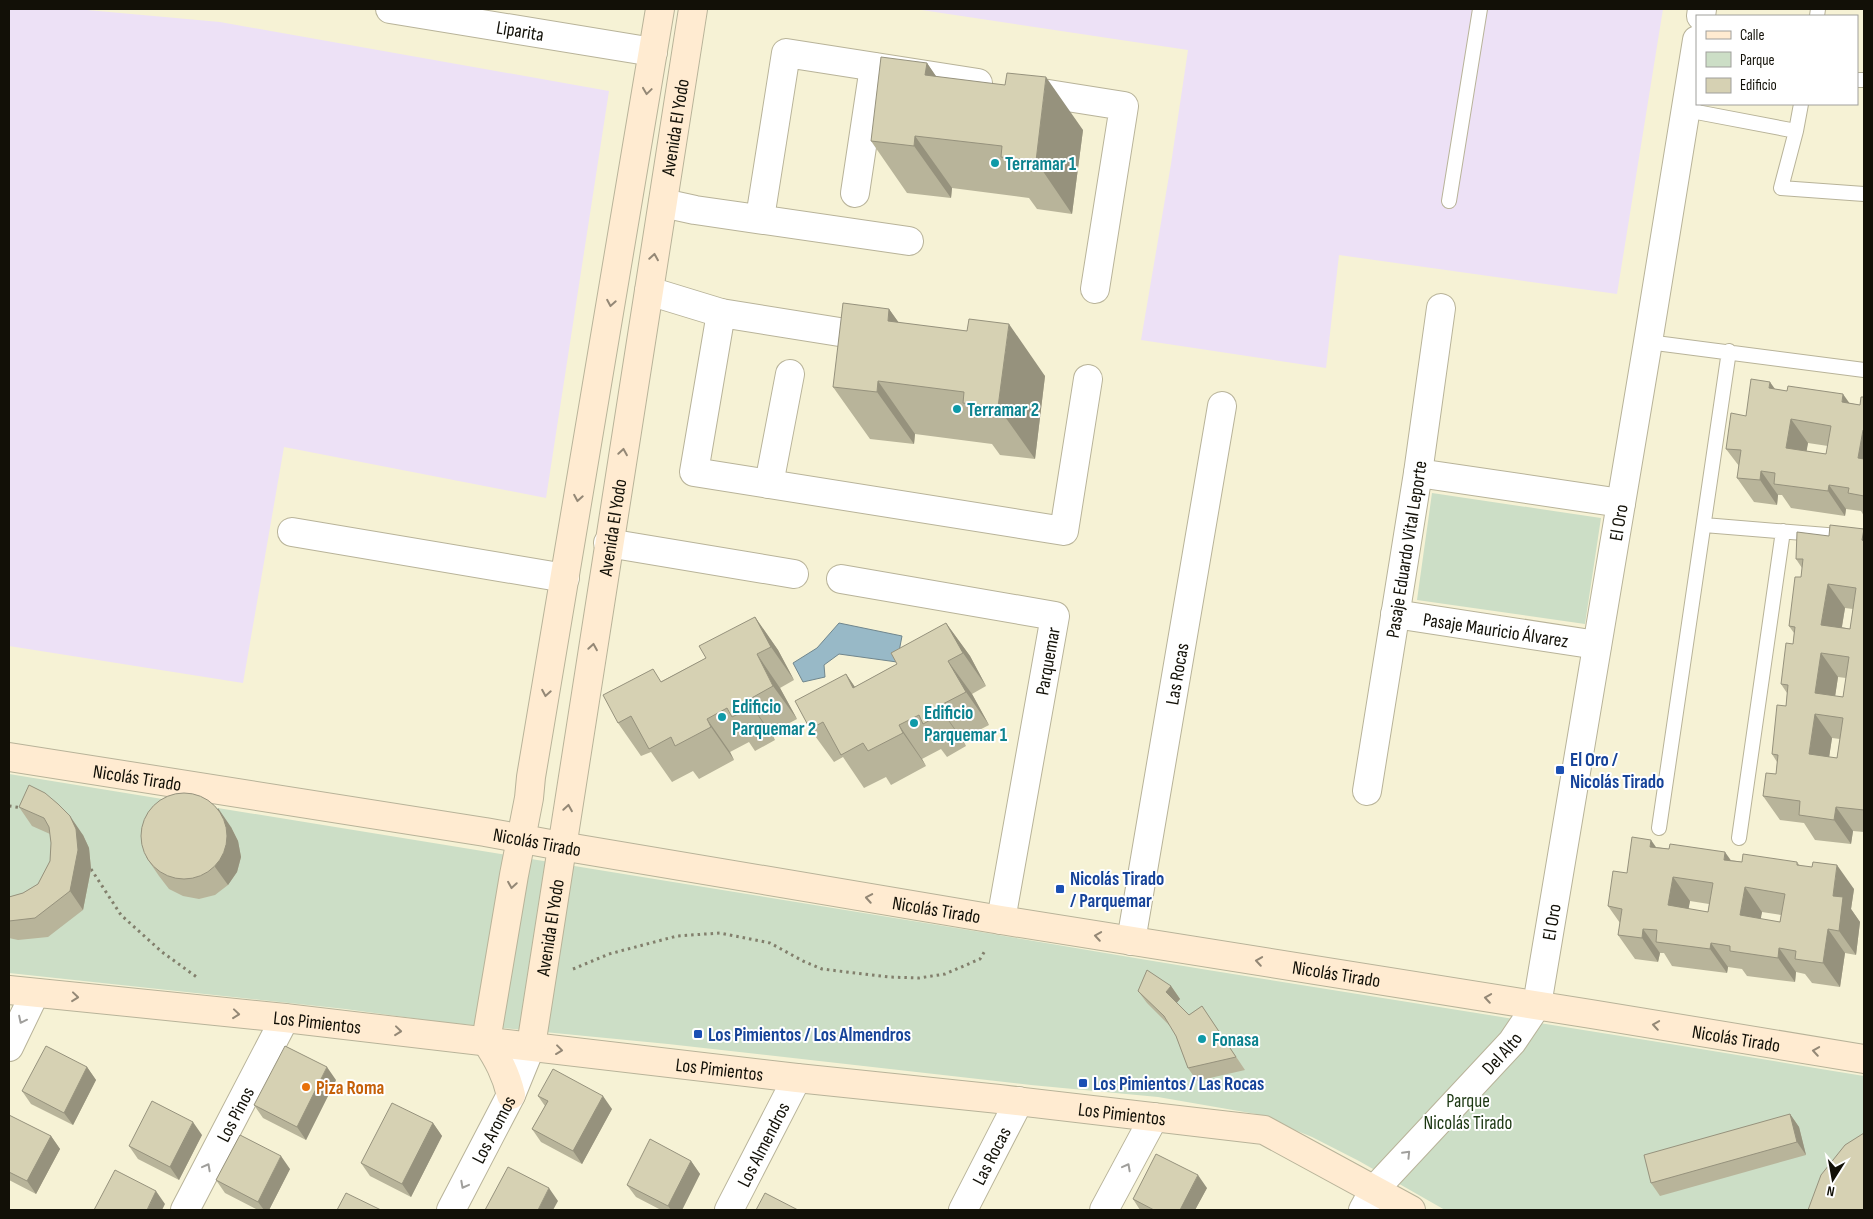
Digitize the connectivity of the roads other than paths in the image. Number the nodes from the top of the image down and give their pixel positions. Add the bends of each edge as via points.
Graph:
1 (390, 9) edge
2 (660, 9) edge
3 (693, 9) edge
4 (1480, 9) edge
5 (1696, 46) edge
6 (653, 52) junction
7 (874, 67) junction
8 (1801, 105) edge
9 (1686, 110) junction
10 (1796, 131) junction
11 (855, 193) dead end
12 (1864, 194) edge
13 (1449, 201) dead end
14 (663, 203) junction
15 (760, 218) junction
16 (909, 241) dead end
17 (1095, 289) dead end
18 (648, 291) junction
19 (1441, 308) dead end
20 (721, 313) junction
21 (901, 342) edge
22 (1648, 342) junction
23 (1729, 351) junction
24 (1864, 370) edge
25 (790, 374) dead end
26 (1088, 379) dead end
27 (1222, 406) dead end
28 (1418, 473) junction
29 (769, 484) junction
30 (1621, 503) junction
31 (1704, 525) junction
32 (1783, 531) junction
33 (292, 532) dead end
34 (1864, 538) edge
35 (608, 543) junction
36 (794, 574) dead end
37 (565, 578) junction
38 (841, 578) dead end
39 (1395, 614) junction
40 (1597, 645) junction
41 (9, 757) edge
42 (1367, 791) dead end
43 (1659, 828) dead end
44 (521, 837) junction
45 (1739, 838) dead end
46 (561, 846) junction
47 (1001, 920) junction
48 (1131, 941) junction
49 (22, 992) edge
50 (1537, 1005) junction
51 (285, 1018) junction
52 (486, 1041) junction
53 (531, 1046) junction
54 (9, 1047) edge
55 (1864, 1060) edge
56 (797, 1078) junction
57 (511, 1095) junction
58 (1019, 1101) junction
59 (1154, 1117) junction
60 (1369, 1200) edge
61 (185, 1210) edge
62 (451, 1210) edge
63 (729, 1210) edge
64 (963, 1210) edge
65 (1104, 1210) edge
66 (1410, 1210) edge

1 - 6 street, Liparita
2 - 6 main road, Avenida El Yodo
3 - 14 main road, Avenida El Yodo
4 - 13 lane
5 - 9 street, El Oro
6 -> 37 main road, Avenida El Yodo
7 - 11 street
7 - 15 street via 786,53
7 - 17 street via 1124,106
8 - 10 lane
9 - 10 lane
9 - 22 street, El Oro
10 - 12 lane via 1781,188
14 - 15 street
18 -> 14 main road, Avenida El Yodo
15 - 16 street
18 - 20 street
35 -> 18 main road, Avenida El Yodo
19 - 28 street, Pasaje Eduardo Vital Leporte
20 - 21 street
20 - 29 street via 694,472
22 - 23 lane
22 - 30 street, El Oro
23 - 24 lane
23 - 31 lane
25 - 29 street
26 - 29 street via 1064,531
27 - 48 street, Las Rocas
28 - 30 street
28 - 39 street, Pasaje Eduardo Vital Leporte
30 - 40 street, El Oro
31 - 32 lane
31 - 43 lane
32 - 34 lane
32 - 45 lane
33 - 37 street
35 - 36 street
46 -> 35 main road, Avenida El Yodo
37 -> 44 main road, Avenida El Yodo
38 - 47 street, Parquemar via 1055,616
39 - 40 street, Pasaje Mauricio Álvarez
39 - 42 street, Pasaje Eduardo Vital Leporte
40 - 50 street, El Oro
41 - 44 main road, Nicolás Tirado
44 - 46 main road, Nicolás Tirado
44 -> 52 main road, Avenida El Yodo
47 -> 46 main road, Nicolás Tirado
46 - 53 main road, Avenida El Yodo
48 -> 47 main road, Nicolás Tirado
50 -> 48 main road, Nicolás Tirado
49 -> 51 main road, Los Pimientos
49 -> 54 street
55 -> 50 main road, Nicolás Tirado
60 -> 50 street, Del Alto via 1512,1042
51 -> 52 main road, Los Pimientos
61 -> 51 street, Los Pinos
52 - 53 main road, Los Pimientos
52 - 57 main road via 501,1062
53 -> 56 main road, Los Pimientos
53 - 57 street, Los Aromos
56 - 58 main road, Los Pimientos
56 - 63 street, Los Almendros
57 -> 62 street, Los Aromos
58 - 59 main road, Los Pimientos
58 - 64 street, Las Rocas
59 - 60 main road, Los Pimientos via 1264,1130
65 -> 59 street
60 - 66 main road, Los Pimientos

